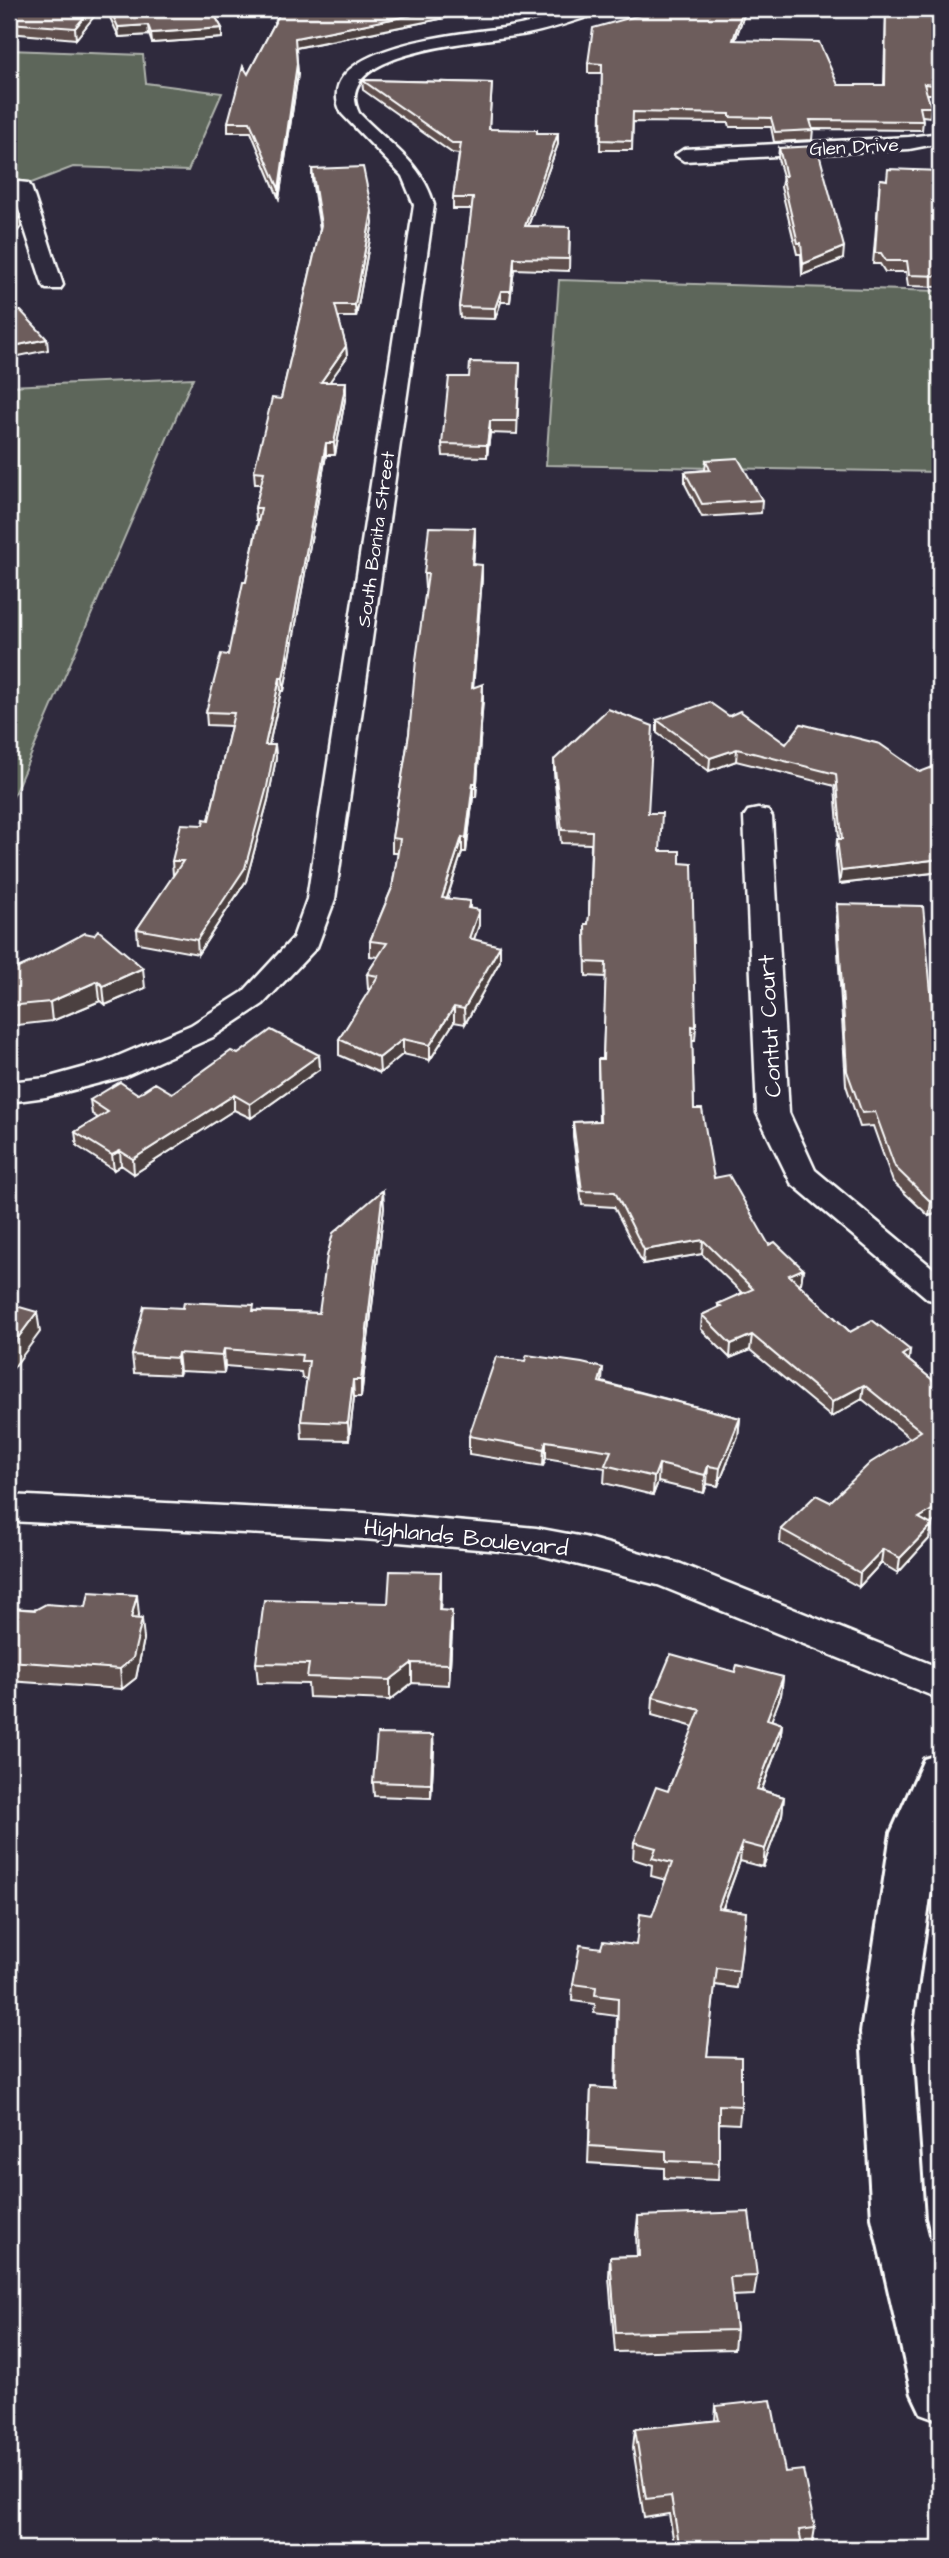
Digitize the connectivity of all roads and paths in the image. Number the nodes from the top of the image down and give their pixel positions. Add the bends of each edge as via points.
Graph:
1 (583, 9) edge
2 (592, 9) edge
3 (940, 138) edge
4 (684, 155) dead end
5 (9, 187) edge
6 (53, 285) dead end
7 (758, 817) dead end
8 (9, 1091) edge
9 (940, 1291) edge
10 (9, 1508) edge
11 (940, 1684) edge
12 (940, 1772) edge
13 (940, 2394) edge

1 - 2 street
2 - 8 street, South Bonita Street via 526,30 418,44 376,58 349,80 344,101 350,115 410,171 422,188 424,205 321,900 307,942 253,998 202,1031 115,1069 46,1087
3 - 4 street, Glen Drive
5 - 6 street via 21,187
7 - 9 street, Contut Court via 773,1113 802,1176
10 - 11 street, Highlands Boulevard via 376,1526 536,1541 668,1574
12 - 13 main road via 914,1833 886,2032 898,2218

